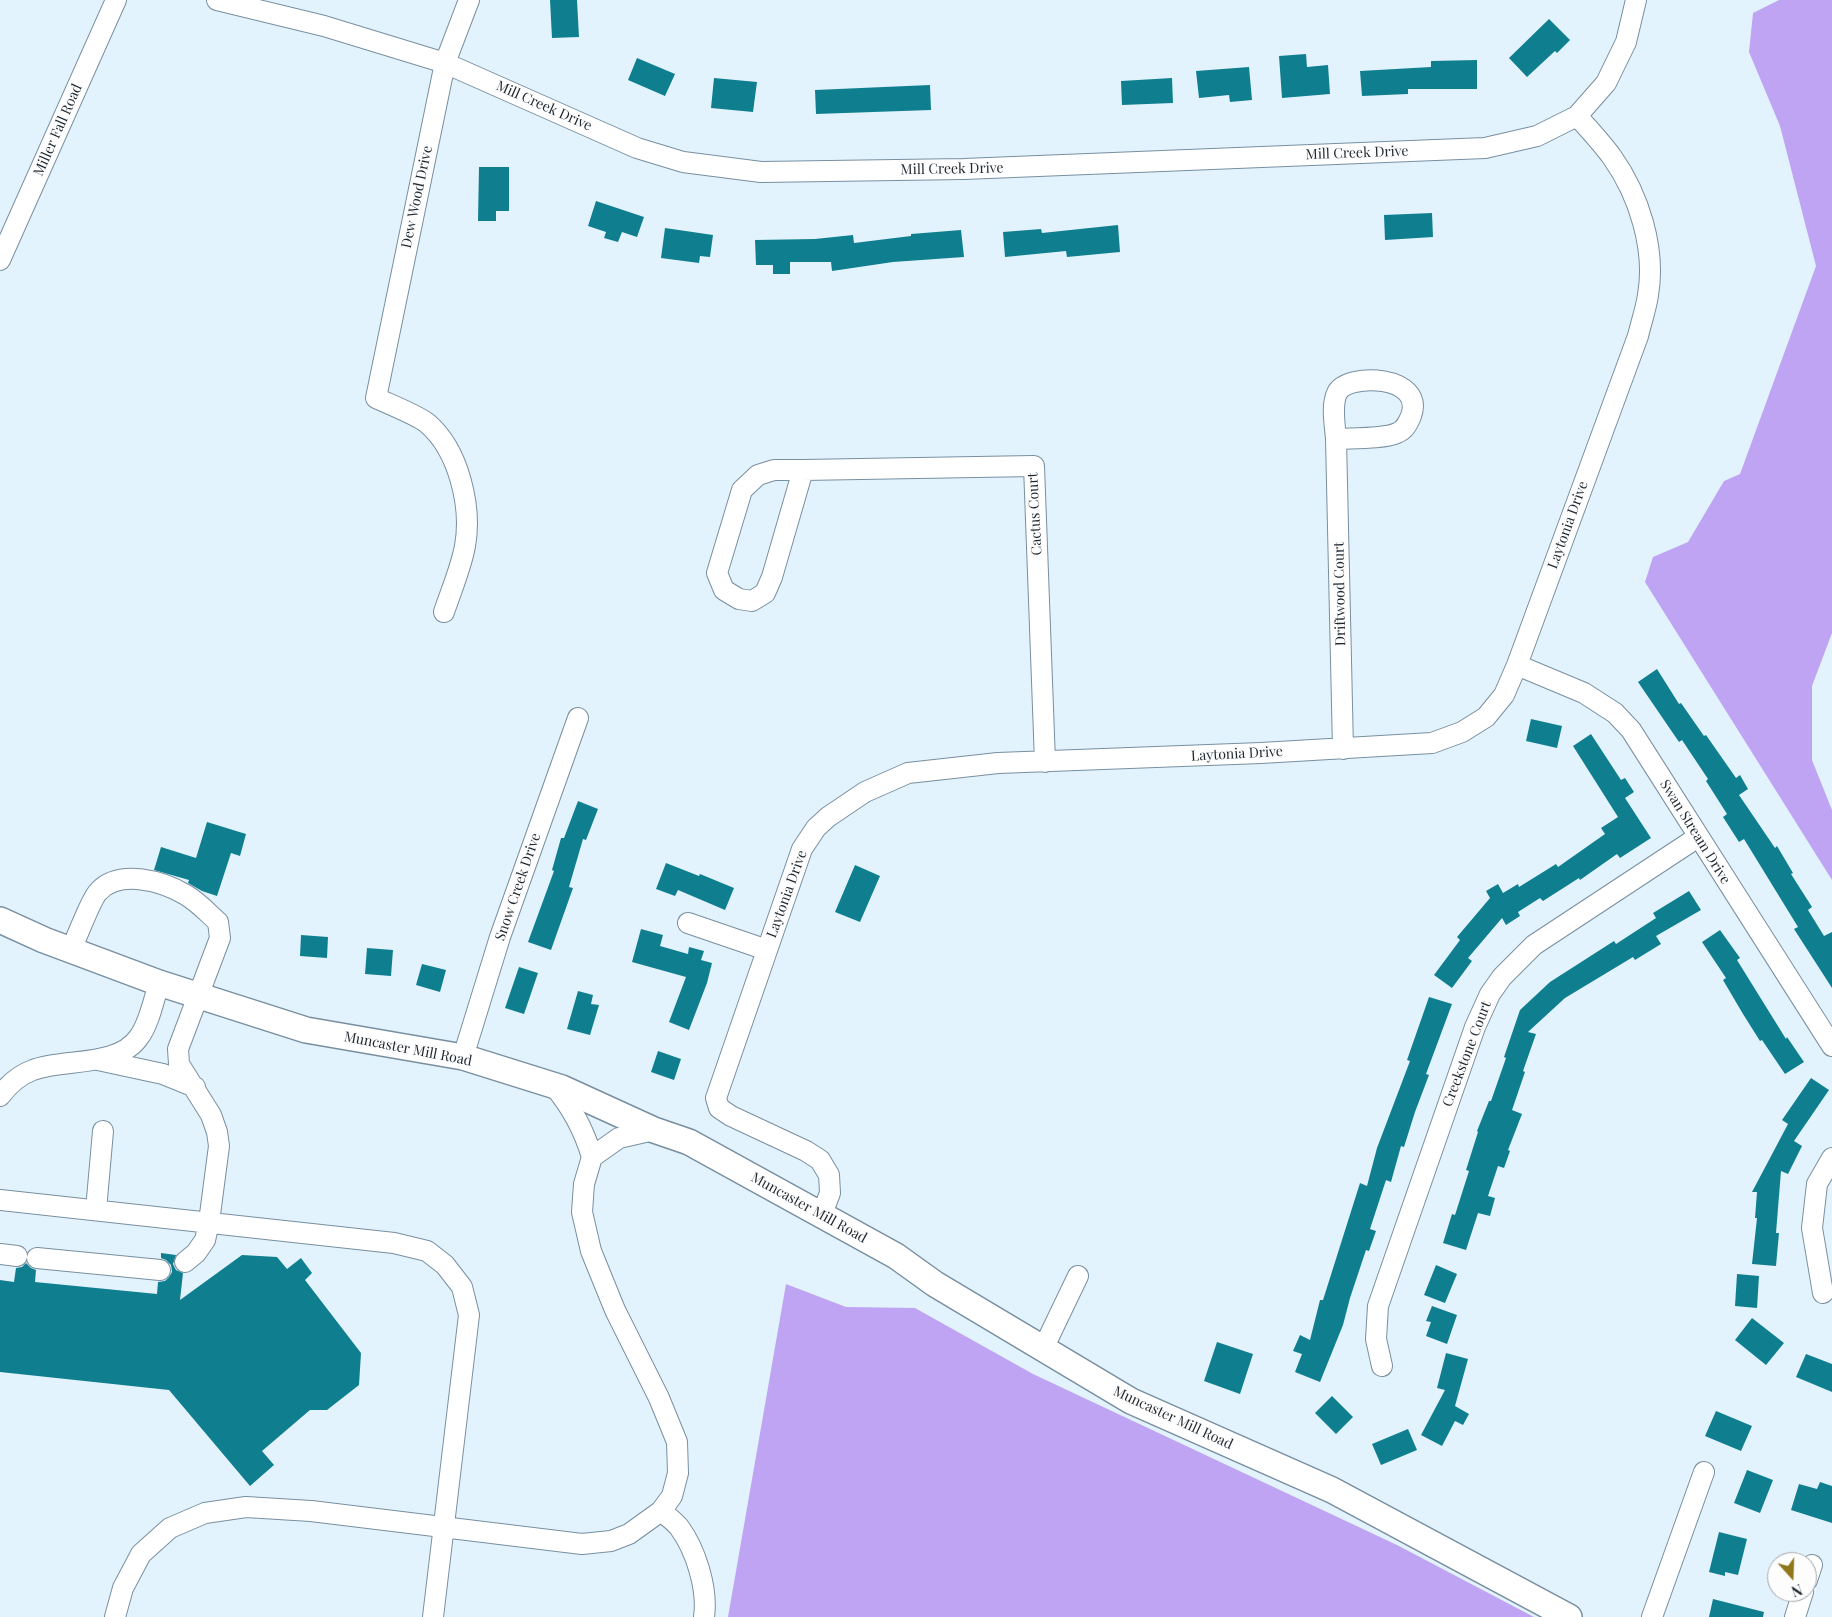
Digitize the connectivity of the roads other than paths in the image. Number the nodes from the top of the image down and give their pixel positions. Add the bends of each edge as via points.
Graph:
1 (116, 0) edge
2 (217, 0) edge
3 (469, 0) edge
4 (1636, 0) edge
5 (445, 63) junction
6 (1577, 116) junction
7 (0, 260) edge
8 (1336, 438) dead end
9 (804, 470) junction
10 (444, 612) dead end
11 (1517, 665) junction
12 (578, 718) dead end
13 (1343, 749) junction
14 (1044, 762) junction
15 (1698, 837) junction
16 (0, 920) edge
17 (688, 923) dead end
18 (71, 950) junction
19 (767, 950) junction
20 (159, 984) junction
21 (199, 997) junction
22 (1832, 1046) edge
23 (463, 1057) junction
24 (96, 1060) junction
25 (553, 1085) junction
26 (195, 1087) junction
27 (0, 1096) edge
28 (654, 1130) junction
29 (103, 1131) dead end
30 (592, 1157) junction
31 (1832, 1158) edge
32 (0, 1200) edge
33 (96, 1210) junction
34 (822, 1214) junction
35 (209, 1222) junction
36 (18, 1256) edge
37 (185, 1262) dead end
38 (160, 1270) dead end
39 (1078, 1276) dead end
40 (1823, 1293) dead end
41 (1043, 1349) junction
42 (1382, 1366) dead end
43 (1704, 1472) dead end
44 (661, 1511) junction
45 (442, 1527) junction
46 (1800, 1602) edge
47 (115, 1617) edge
48 (433, 1617) edge
49 (704, 1617) edge
50 (1569, 1617) edge
51 (1652, 1617) edge
52 (1795, 1617) edge

1 - 7 street, Miller Fall Road
2 - 5 street, Mill Creek Drive via 324,26
3 - 5 street, Dew Wood Drive
4 - 6 street, Mill Creek Drive via 1626,42 1606,83
5 - 6 street, Mill Creek Drive via 637,148 684,162 762,172 964,169 1486,148 1537,136
5 - 10 street, Dew Wood Drive via 376,398 427,423 446,445 457,465 468,516 465,547
6 - 11 street, Laytonia Drive via 1612,157 1632,190 1650,260 1648,295 1638,336
8 - 13 street, Driftwood Court
9 - 9 street, Cactus Court via 766,593 752,601 739,599 724,590 717,573 742,490 758,475 774,470
9 - 14 street, Cactus Court via 1034,466
11 - 13 street, Laytonia Drive via 1504,695 1486,717 1462,732 1432,743
11 - 15 street, Swan Stream Drive via 1584,692 1615,713 1631,730
12 - 23 street, Snow Creek Drive via 500,936
13 - 14 street, Laytonia Drive
14 - 19 street, Laytonia Drive via 998,763 908,773 865,792 828,817 802,849
15 - 22 street, Swan Stream Drive
15 - 42 street, Creekstone Court via 1534,945 1490,994 1475,1027 1378,1306 1376,1339
16 - 18 main road, Muncaster Mill Road
17 - 19 street
18 - 20 main road, Muncaster Mill Road
18 - 21 street via 98,891 112,882 135,878 152,881 185,894 218,922 220,938
19 - 34 street, Laytonia Drive via 716,1098 719,1108 731,1116 820,1160 828,1174 830,1193
20 - 21 main road, Muncaster Mill Road
20 - 24 street via 140,1037 129,1048
21 - 23 main road, Muncaster Mill Road via 306,1030
21 - 26 street via 178,1049 178,1064
23 - 25 main road, Muncaster Mill Road
24 - 26 street via 164,1074
24 - 27 street via 32,1070 11,1082
25 - 28 main road, Muncaster Mill Road
25 - 30 street via 567,1102
26 - 35 street via 211,1115 219,1146
28 - 30 street via 619,1138
28 - 34 main road, Muncaster Mill Road via 689,1142
29 - 33 street
30 - 44 street via 584,1184 582,1212 591,1251 677,1442 678,1473 672,1496
31 - 40 street via 1817,1184 1812,1228
32 - 33 street
33 - 35 street
34 - 41 main road, Muncaster Mill Road via 896,1256 935,1284
35 - 37 street via 205,1240
35 - 45 street via 394,1244 427,1251 445,1265 462,1287 468,1315
36 - 38 street
39 - 41 street
41 - 50 main road, Muncaster Mill Road via 1131,1401 1332,1490
43 - 51 street
44 - 45 street via 629,1534 611,1541 582,1544
44 - 49 street via 678,1527 692,1552 704,1585
45 - 47 street via 311,1511 246,1507 205,1513 170,1528 141,1554 123,1588
45 - 48 street
46 - 52 street

